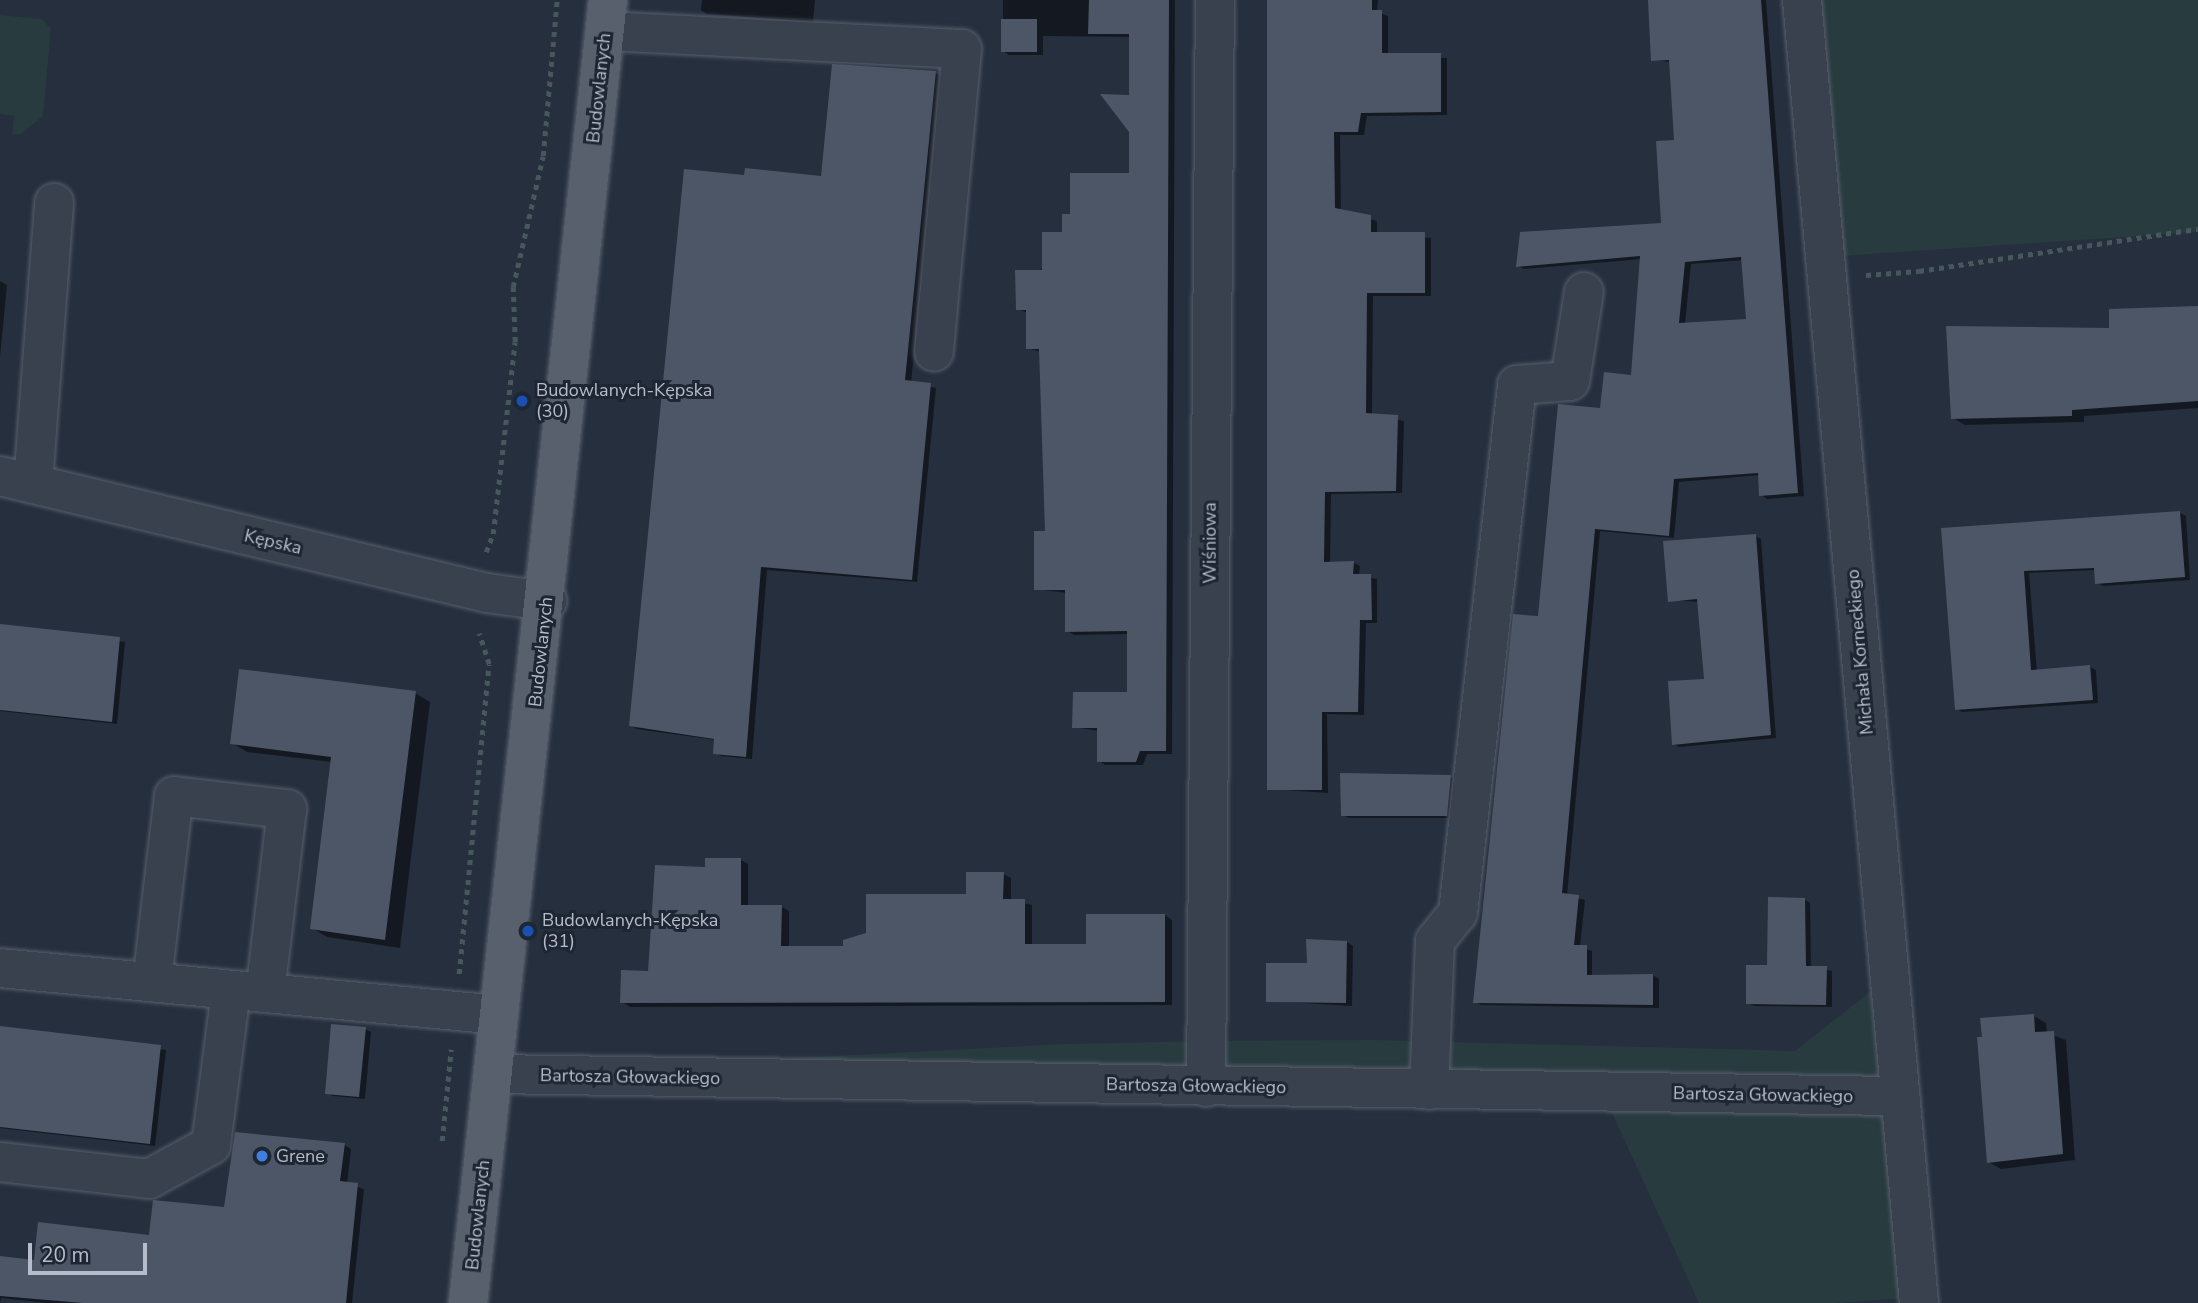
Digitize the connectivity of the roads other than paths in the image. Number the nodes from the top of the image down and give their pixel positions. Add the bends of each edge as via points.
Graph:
1 (1215, 0) edge
2 (1802, 0) edge
3 (606, 16) edge
4 (54, 202) dead end
5 (1584, 292) dead end
6 (934, 352) dead end
7 (16, 480) edge
8 (547, 601) junction
9 (0, 968) edge
10 (152, 982) junction
11 (248, 991) junction
12 (499, 1015) junction
13 (493, 1074) junction
14 (1206, 1087) junction
15 (1429, 1090) junction
16 (1900, 1097) junction
17 (0, 1162) edge
18 (468, 1303) edge
19 (1919, 1303) edge

1 - 14 street, Wiśniowa
2 - 16 street, Michała Korneckiego
3 - 6 street via 962,49
3 - 8 main road, Budowlanych
4 - 7 street
5 - 15 street via 1570,381 1517,385 1458,913 1435,942
7 - 8 street, Kępska via 487,593
8 - 12 main road, Budowlanych
9 - 10 street
10 - 11 street
10 - 11 street via 174,796 287,810
11 - 12 street
11 - 17 street via 211,1145 149,1179
12 - 13 main road, Budowlanych
13 - 14 street, Bartosza Głowackiego
13 - 18 main road, Budowlanych
14 - 15 street, Bartosza Głowackiego
15 - 16 street, Bartosza Głowackiego
16 - 19 street, Michała Korneckiego

